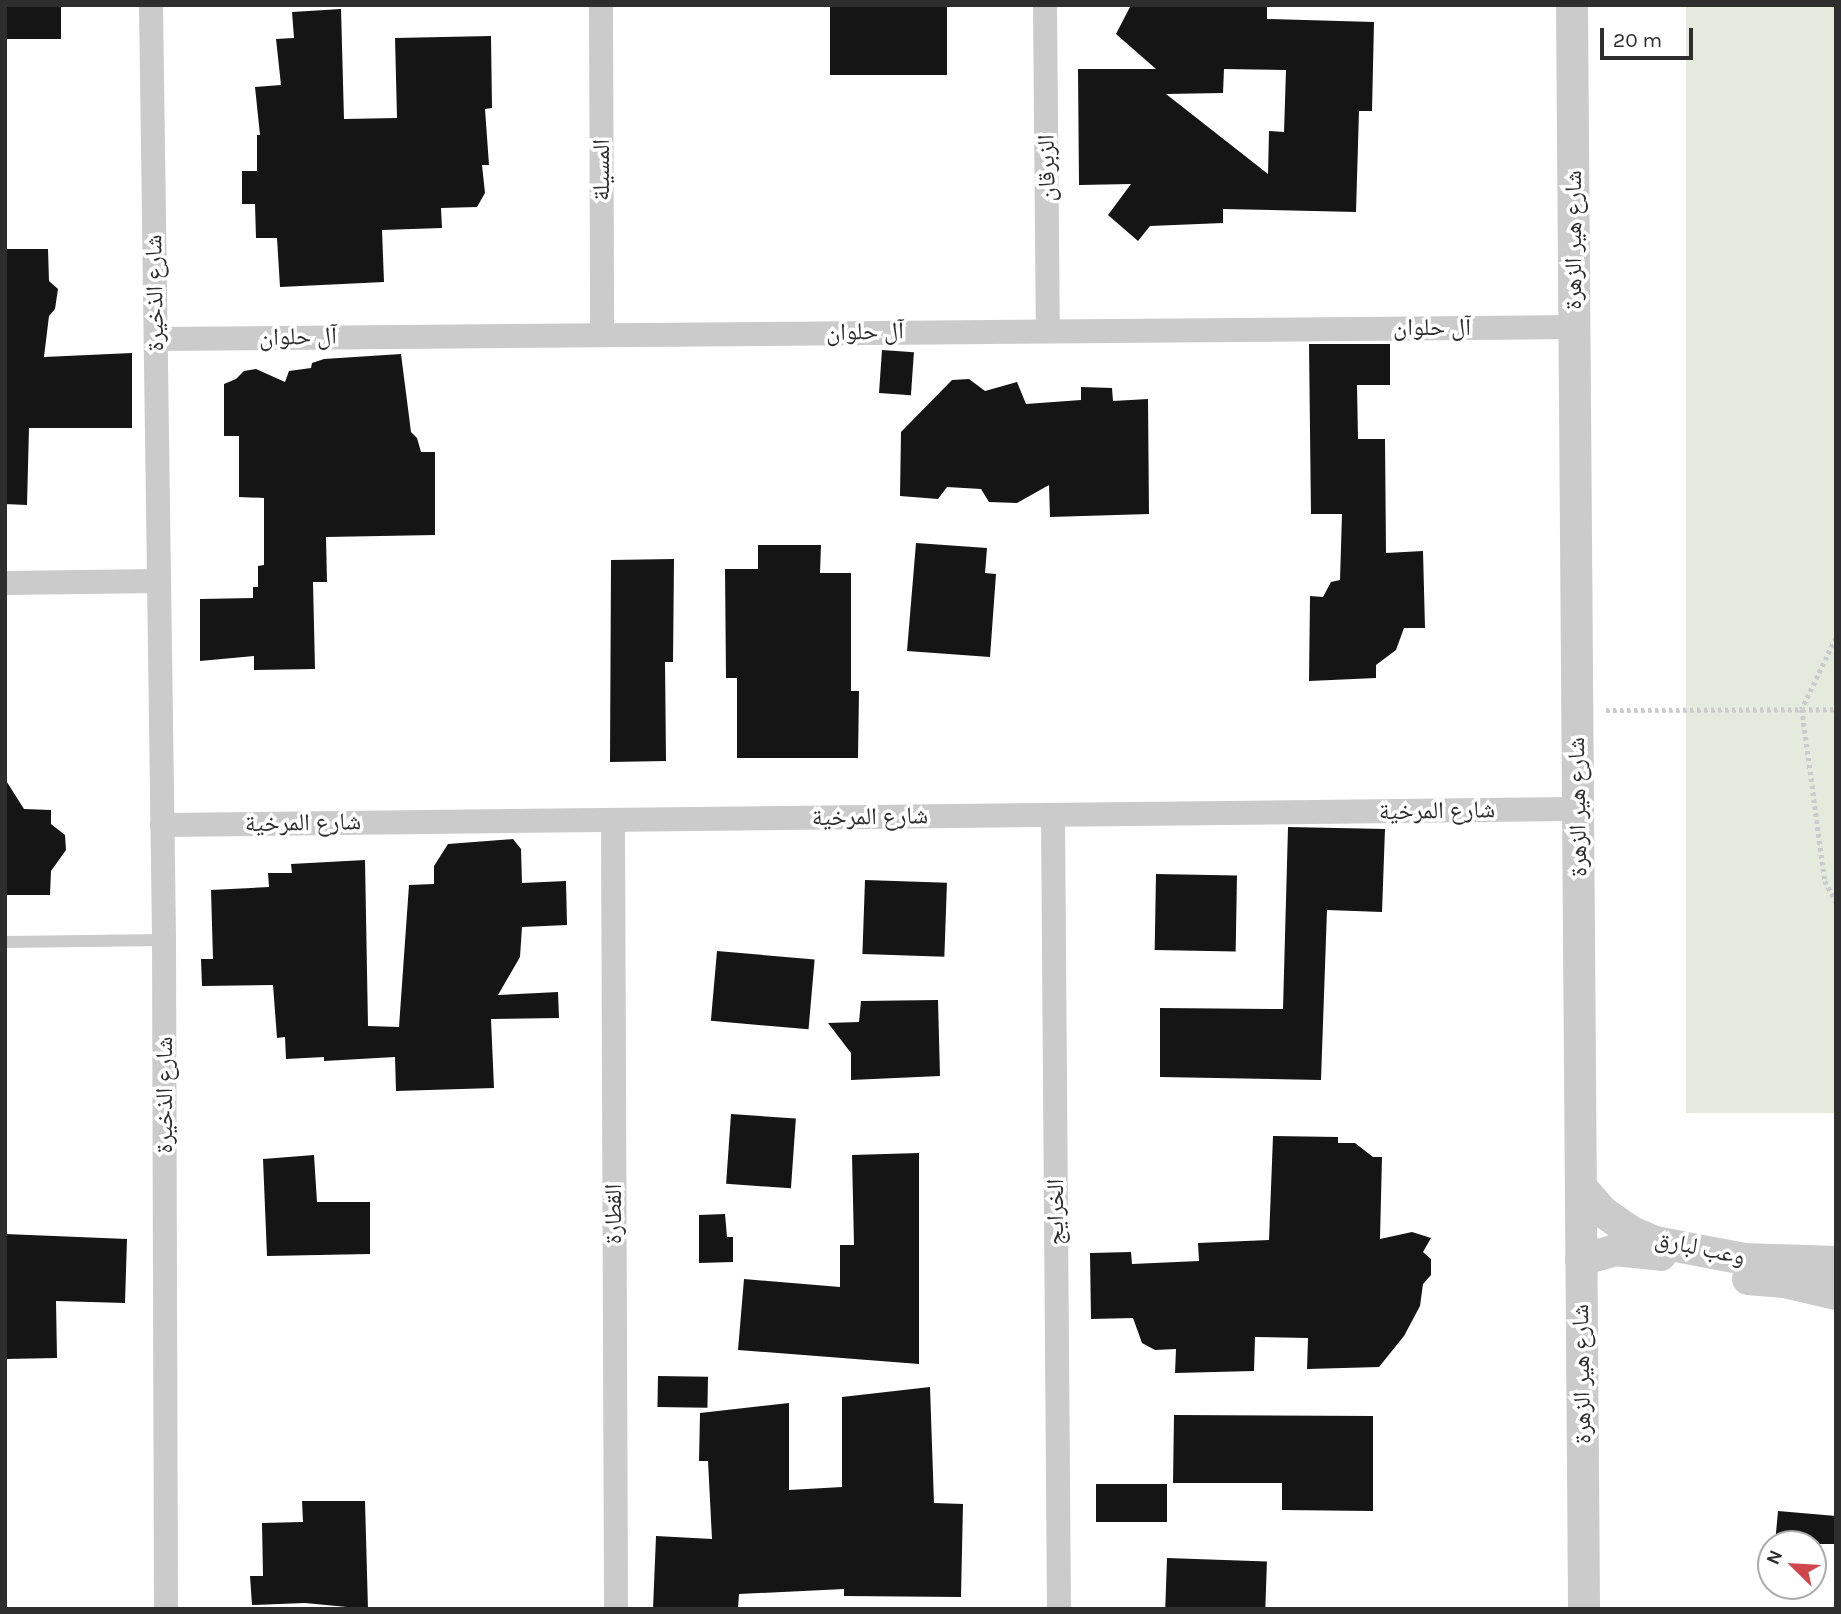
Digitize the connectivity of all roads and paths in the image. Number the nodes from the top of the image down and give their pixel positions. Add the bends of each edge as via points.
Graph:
1 (151, 5) edge
2 (601, 5) edge
3 (1045, 5) edge
4 (1572, 5) edge
5 (1574, 327) junction
6 (1048, 330) junction
7 (602, 335) junction
8 (156, 339) junction
9 (159, 581) junction
10 (5, 583) edge
11 (1836, 638) edge
12 (1802, 709) junction
13 (1836, 709) edge
14 (1577, 710) junction
15 (1579, 809) junction
16 (1053, 815) junction
17 (612, 820) junction
18 (162, 825) junction
19 (1836, 902) edge
20 (164, 940) junction
21 (5, 942) edge
22 (1582, 1188) junction
23 (1581, 1260) junction
24 (1836, 1262) edge
25 (1836, 1294) edge
26 (166, 1609) edge
27 (616, 1609) edge
28 (1059, 1609) edge
29 (1584, 1609) edge

1 - 8 street, شارع الذخيرة
2 - 7 street, المسيلة
3 - 6 street, الزبرقان
4 - 5 street, شارع هير الزهرة
5 - 6 street, آل حلوان
5 - 14 street, شارع هير الزهرة
6 - 7 street, آل حلوان
7 - 8 street, آل حلوان
8 - 9 street, شارع الذخيرة
9 - 10 street
9 - 18 street, شارع الذخيرة
11 - 12 path
12 - 13 path
12 - 14 path
12 - 19 path via 1825,881
14 - 15 street, شارع هير الزهرة
15 - 16 street, شارع المرخية
15 - 22 street, شارع هير الزهرة
16 - 17 street, شارع المرخية
16 - 28 street, الخرايج
17 - 18 street, شارع المرخية
17 - 27 street, القطارة
18 - 20 street, شارع الذخيرة
20 - 21 lane
20 - 26 street, شارع الذخيرة
22 - 23 street, شارع هير الزهرة
22 - 24 street, وعب لبارق via 1604,1212 1655,1242 1744,1259
23 - 25 street, وعب لبارق via 1615,1250 1637,1251 1686,1261 1737,1279 1784,1282
23 - 29 street, شارع هير الزهرة

